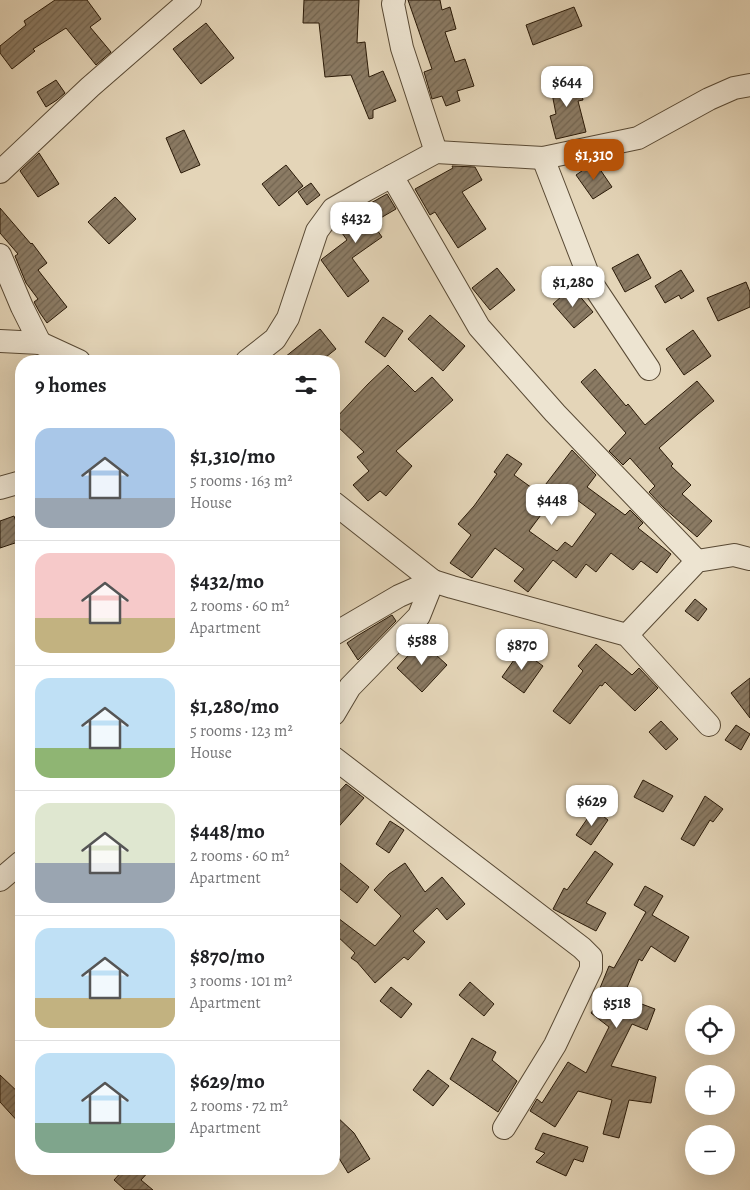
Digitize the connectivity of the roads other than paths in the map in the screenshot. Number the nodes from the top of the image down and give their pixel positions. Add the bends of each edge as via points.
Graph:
1 (190, 0) edge
2 (394, 0) edge
3 (750, 85) edge
4 (436, 152) junction
5 (544, 158) junction
6 (0, 172) edge
7 (392, 176) junction
8 (0, 255) edge
9 (0, 341) edge
10 (40, 343) junction
11 (66, 355) edge
12 (255, 355) edge
13 (649, 369) dead end
14 (15, 484) edge
15 (0, 488) edge
16 (340, 508) edge
17 (750, 559) edge
18 (697, 561) junction
19 (433, 581) junction
20 (340, 630) edge
21 (627, 635) junction
22 (340, 704) edge
23 (709, 725) dead end
24 (340, 763) edge
25 (15, 867) edge
26 (0, 880) edge
27 (504, 1128) dead end

1 - 6 street via 90,87
2 - 4 street via 402,48
3 - 5 street via 709,98 638,138
4 - 5 street
4 - 7 street
5 - 13 street via 591,282
7 - 12 street via 333,209 317,231 288,318 275,339
7 - 18 street via 479,327 555,413
8 - 10 street
9 - 10 street
10 - 11 street
14 - 15 street
16 - 19 street
17 - 18 street via 734,555
18 - 21 street
19 - 20 street via 399,596
19 - 21 street
19 - 22 street via 419,616 350,687
21 - 23 street
24 - 27 street via 590,957 591,969 555,1045
25 - 26 street

